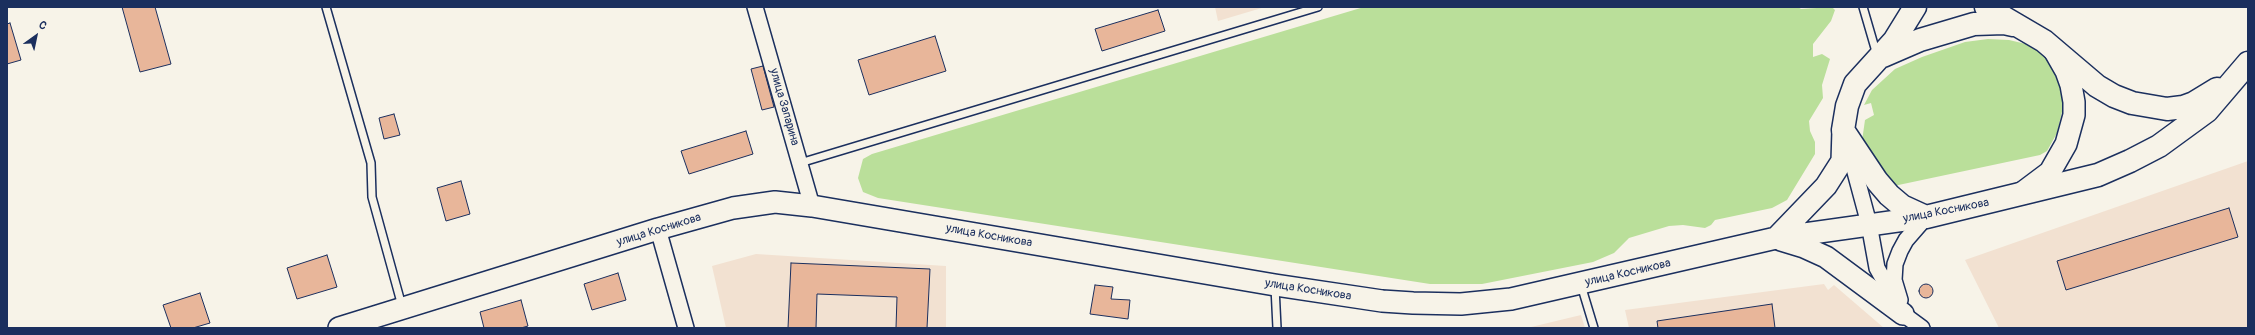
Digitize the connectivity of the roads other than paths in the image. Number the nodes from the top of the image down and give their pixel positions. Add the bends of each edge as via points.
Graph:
1 (326, 7) edge
2 (755, 7) edge
3 (1318, 7) edge
4 (1863, 7) edge
5 (1915, 7) edge
6 (1986, 7) edge
7 (2020, 27) junction
8 (2053, 48) junction
9 (1878, 59) junction
10 (2248, 62) edge
11 (1843, 130) junction
12 (800, 163) junction
13 (2018, 195) junction
14 (812, 206) junction
15 (1926, 217) junction
16 (1869, 224) junction
17 (658, 229) junction
18 (1776, 238) junction
19 (1581, 283) junction
20 (1275, 285) junction
21 (403, 310) junction
22 (1903, 314) junction
23 (340, 328) edge
24 (686, 328) edge
25 (1277, 328) edge
26 (1594, 328) edge
27 (1922, 328) edge

1 - 21 lane via 371,163 372,196
2 - 12 street, улица Запарина
3 - 12 lane
4 - 9 lane
5 - 9 main road via 1894,41
6 - 7 main road
7 - 8 main road
7 - 9 main road via 2004,23 1974,24 1920,40
8 - 10 main road via 2079,72 2114,96 2132,103 2167,109 2194,103 2229,80
8 - 13 street via 2071,85 2074,115 2066,144 2050,172
9 - 11 main road via 1855,84 1846,106
10 - 13 main road, улица Косникова via 2207,111 2159,146 2098,175
11 - 15 main road via 1889,195 1902,206
11 - 16 street
11 - 18 street via 1842,161 1826,186
12 - 14 street, улица Запарина
13 - 15 main road, улица Косникова
14 - 17 street, улица Косникова via 775,202 755,204
14 - 20 street, улица Косникова
15 - 16 street, улица Косникова
15 - 22 street via 1906,240 1896,264 1894,280
16 - 18 street, улица Косникова
16 - 22 street via 1877,268
17 - 21 street, улица Косникова
17 - 24 street
18 - 19 street, улица Косникова
18 - 22 street via 1826,257
19 - 20 street, улица Косникова via 1511,299 1461,304 1382,301
19 - 26 lane
20 - 25 lane
21 - 23 street, улица Косникова
22 - 27 street

